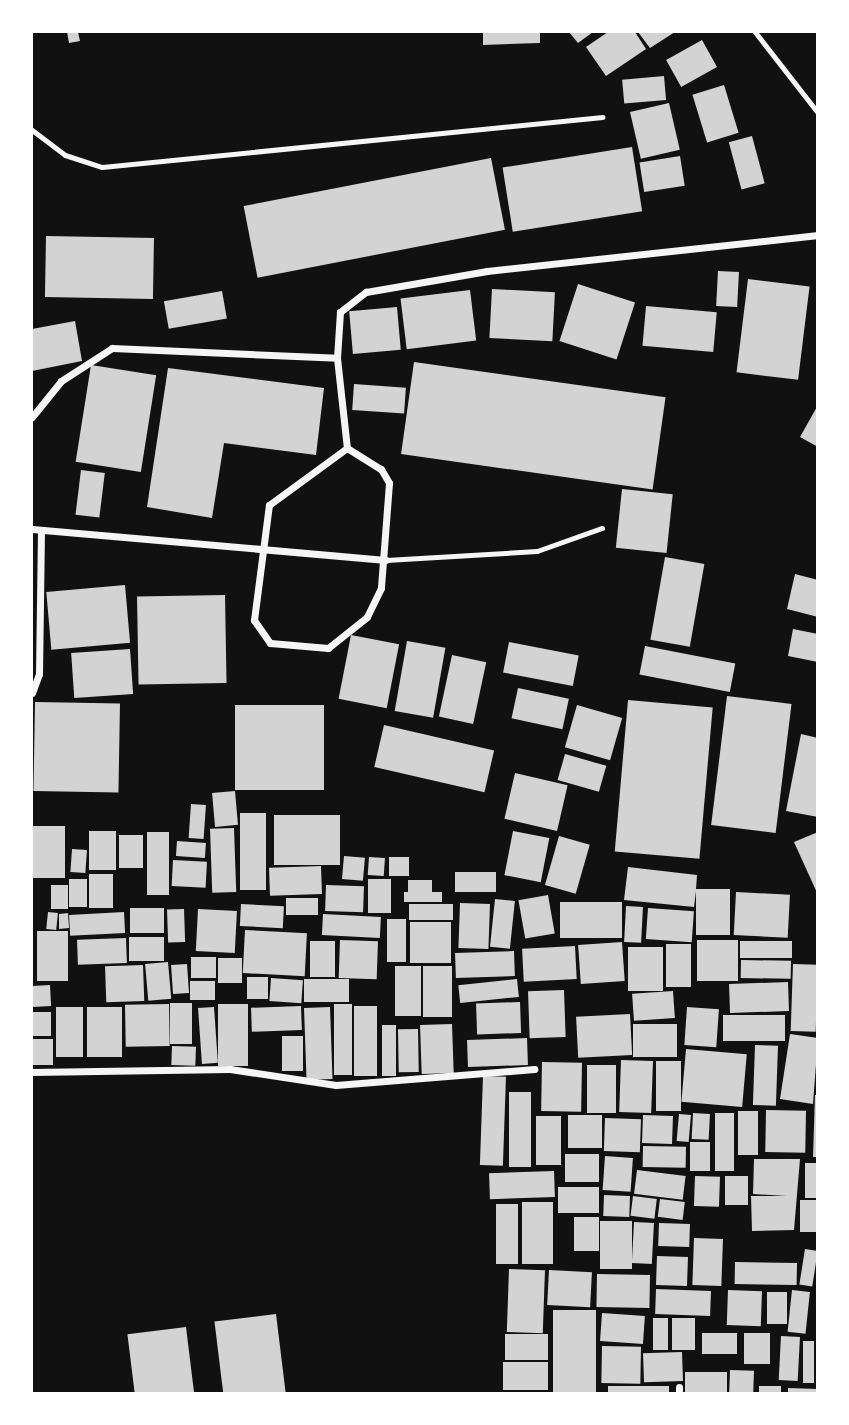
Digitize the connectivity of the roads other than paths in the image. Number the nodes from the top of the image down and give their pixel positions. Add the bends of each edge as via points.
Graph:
1 (755, 32) edge
2 (817, 113) edge
3 (603, 117) dead end
4 (32, 130) edge
5 (817, 235) edge
6 (337, 358) junction
7 (32, 417) edge
8 (347, 448) junction
9 (602, 528) dead end
10 (32, 529) edge
11 (41, 530) junction
12 (259, 545) junction
13 (386, 560) junction
14 (32, 693) edge
15 (534, 1069) dead end
16 (32, 1072) edge

1 - 2 lane
3 - 4 lane via 102,167 65,155
5 - 6 street via 501,269 366,292 340,312
6 - 7 street via 113,348 61,381
6 - 8 street
8 - 12 street via 273,498
8 - 13 street via 381,469 389,483
9 - 13 lane via 537,551
10 - 11 street
11 - 12 street
11 - 14 street via 39,674
12 - 13 street
12 - 13 street via 257,633 270,643 314,649 341,642 367,617
15 - 16 street via 336,1085 230,1069

